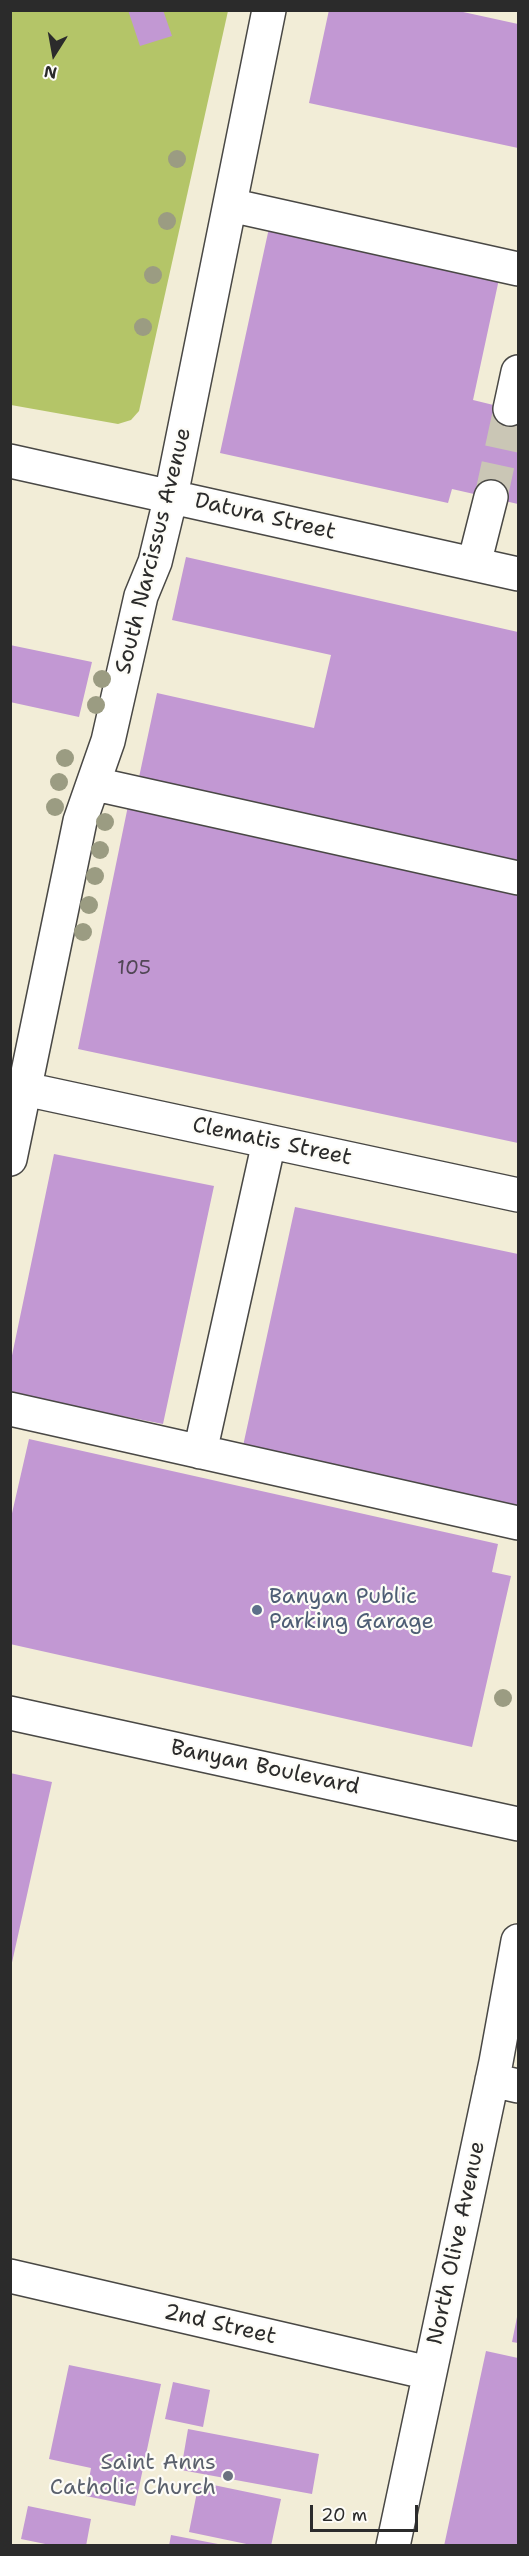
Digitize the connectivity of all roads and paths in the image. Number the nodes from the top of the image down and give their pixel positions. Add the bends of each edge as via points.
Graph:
1 (270, 10) edge
2 (230, 205) junction
3 (519, 269) edge
4 (519, 372) edge
5 (510, 409) tunnel mouth
6 (10, 460) edge
7 (171, 496) junction
8 (491, 497) tunnel mouth
9 (474, 564) junction
10 (519, 574) edge
11 (95, 784) junction
12 (519, 878) edge
13 (10, 1052) edge
14 (18, 1097) edge
15 (269, 1142) junction
16 (10, 1159) edge
17 (519, 1196) edge
18 (10, 1409) edge
19 (200, 1452) junction
20 (519, 1523) edge
21 (10, 1713) edge
22 (519, 1824) edge
23 (519, 1941) edge
24 (505, 2083) edge
25 (10, 2276) edge
26 (429, 2373) junction
27 (393, 2546) edge

1 - 2 street, South Narcissus Avenue
2 - 3 street
2 - 7 street, South Narcissus Avenue
4 - 5 street
6 - 7 street, Datura Street
7 - 9 street, Datura Street
7 - 11 street, South Narcissus Avenue via 155,562 141,596
8 - 9 street
9 - 10 street, Datura Street
11 - 12 street
11 - 14 street, South Narcissus Avenue via 80,821
13 - 14 street via 18,1060
14 - 15 street, Clematis Street
14 - 16 street, South Narcissus Avenue
15 - 17 street, Clematis Street
15 - 19 street
18 - 19 street
19 - 20 street
21 - 22 street, Banyan Boulevard
23 - 24 street, North Olive Avenue
24 - 26 street, North Olive Avenue
25 - 26 street, 2nd Street
26 - 27 street, North Olive Avenue

